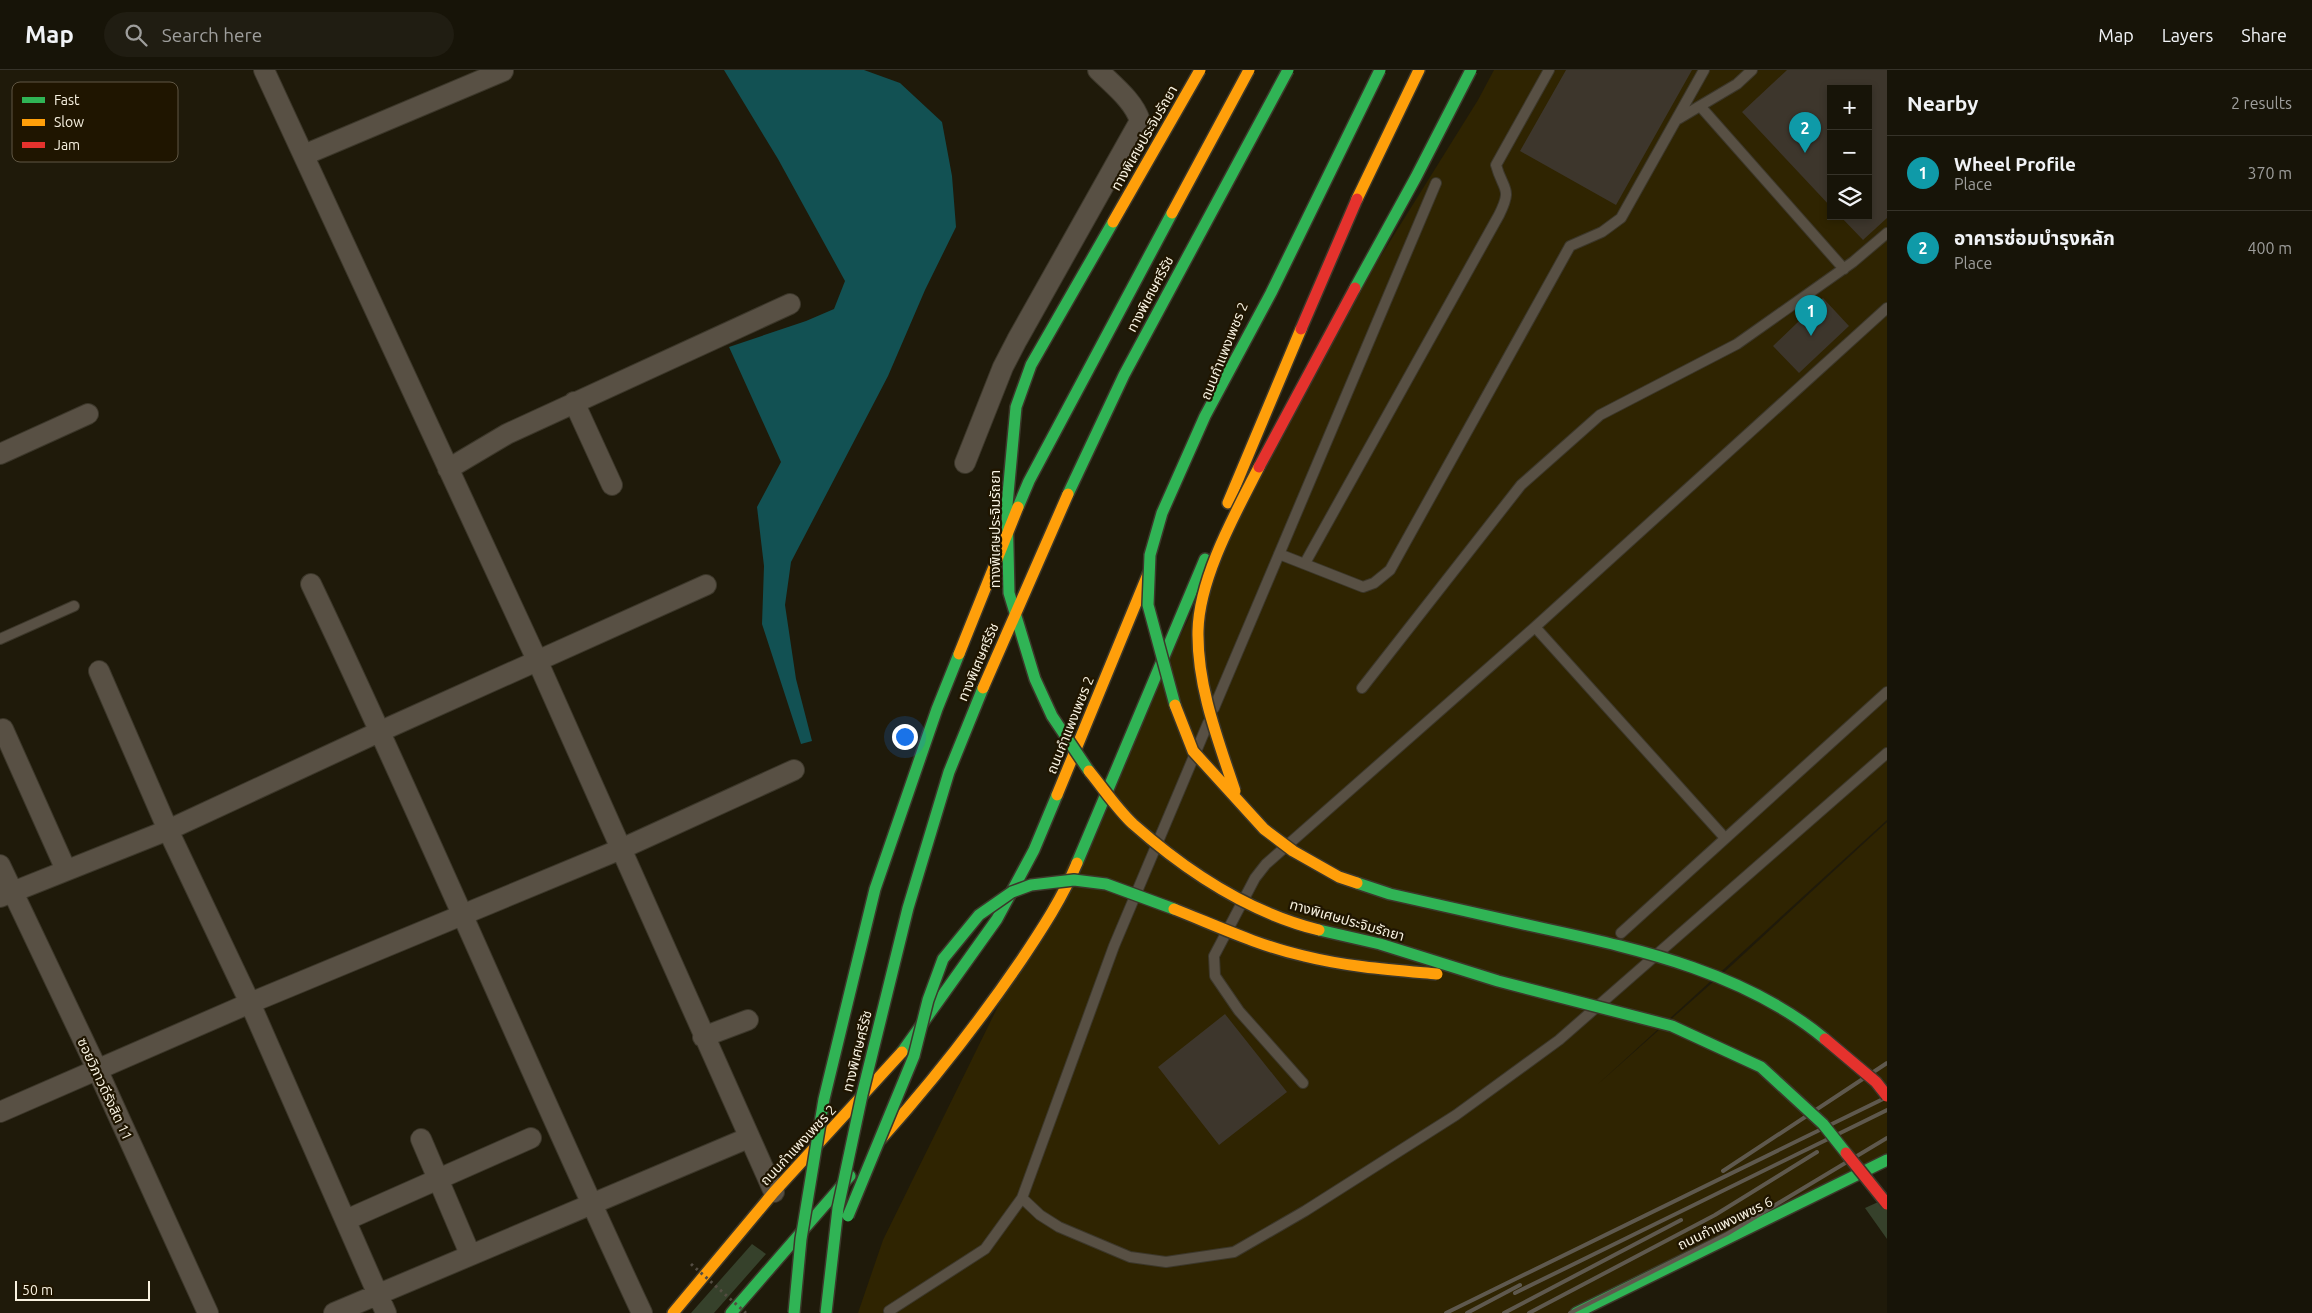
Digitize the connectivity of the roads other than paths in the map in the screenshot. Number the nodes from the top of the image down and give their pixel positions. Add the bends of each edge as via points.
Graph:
1 (264, 70) edge
2 (1098, 70) edge
3 (1200, 70) edge
4 (1249, 70) edge
5 (1288, 70) edge
6 (1380, 70) edge
7 (1419, 70) edge
8 (1471, 70) edge
9 (1549, 70) edge
10 (1704, 70) edge
11 (1752, 70) edge
12 (503, 71) edge
13 (1700, 106) junction
14 (1677, 120) junction
15 (304, 155) junction
16 (1436, 183) dead end
17 (1299, 209) dead end
18 (1887, 232) edge
19 (1844, 269) junction
20 (790, 304) dead end
21 (1887, 308) edge
22 (574, 402) junction
23 (88, 414) dead end
24 (0, 454) edge
25 (965, 463) dead end
26 (448, 469) junction
27 (612, 485) dead end
28 (1279, 554) junction
29 (1305, 563) junction
30 (311, 584) dead end
31 (706, 585) dead end
32 (74, 606) dead end
33 (1535, 627) junction
34 (0, 639) edge
35 (537, 660) junction
36 (99, 671) dead end
37 (1362, 688) dead end
38 (1887, 692) edge
39 (4, 728) dead end
40 (381, 730) junction
41 (1887, 753) edge
42 (794, 770) dead end
43 (1238, 799) junction
44 (168, 830) junction
45 (1725, 838) junction
46 (621, 849) junction
47 (0, 865) edge
48 (66, 870) junction
49 (6, 894) edge
50 (461, 917) junction
51 (1620, 933) dead end
52 (1498, 981) junction
53 (250, 1004) junction
54 (748, 1020) dead end
55 (703, 1036) junction
56 (97, 1069) junction
57 (1303, 1083) dead end
58 (1887, 1096) edge
59 (0, 1112) edge
60 (531, 1138) dead end
61 (748, 1138) junction
62 (421, 1139) dead end
63 (1887, 1160) edge
64 (439, 1181) junction
65 (774, 1192) junction
66 (1022, 1198) junction
67 (592, 1204) junction
68 (1887, 1204) edge
69 (346, 1220) junction
70 (835, 1247) junction
71 (470, 1254) junction
72 (383, 1304) edge
73 (889, 1311) dead end
74 (208, 1313) edge
75 (334, 1313) edge
76 (640, 1313) edge
77 (673, 1313) edge
78 (731, 1313) edge
79 (794, 1313) edge
80 (826, 1313) edge
81 (1576, 1313) edge

1 - 15 street
2 - 25 street via 1132,105 1140,121 1003,367
3 - 52 main road, ทางพิเศษประจิมรัถยา, bridge via 1031,364 1016,408 1007,505 1009,593 1020,637 1052,716 1079,759 1132,823 1189,869 1249,904 1312,928 1380,944
4 - 79 main road, ทางพิเศษศรีรัช, bridge via 1029,481 936,709 875,890 846,1005 824,1099 808,1192
5 - 70 main road, ทางพิเศษศรีรัช, bridge via 1124,375 999,649 949,772 908,908 862,1095 838,1208
6 - 43 main road, bridge via 1271,293 1205,416 1162,513 1150,555 1148,605 1175,706 1193,751
7 - 78 main road via 1343,228 1071,876 1041,930 996,997 929,1085
8 - 43 main road, bridge via 1296,394 1247,490 1204,593 1198,631 1206,703
9 - 29 lane via 1496,165 1508,198 1500,215
10 - 14 lane
11 - 13 lane via 1737,84
12 - 15 street
13 - 14 lane
13 - 19 lane
14 - 29 lane via 1621,218 1602,232 1570,246 1390,570 1363,587
15 - 26 street
16 - 28 lane
17 - 65 main road, ถนนกำแพงเพชร 2 via 1034,850 997,920 898,1059
18 - 19 lane
19 - 37 lane via 1737,344 1600,415 1521,485
20 - 22 street
21 - 33 lane
22 - 26 street via 507,434
22 - 27 street
23 - 24 street
26 - 35 street
28 - 29 lane
28 - 66 lane via 1114,946
30 - 40 street
31 - 35 street
32 - 34 lane
33 - 45 lane
33 - 57 lane via 1266,864 1255,878 1214,956 1215,976 1239,1011
35 - 40 street
35 - 46 street
36 - 44 street
38 - 45 lane
39 - 48 street
40 - 44 street
40 - 50 street
41 - 66 lane via 1559,1040 1456,1115 1234,1252 1166,1262 1130,1257 1059,1227
42 - 46 street
43 - 58 main road, bridge via 1264,829 1293,851 1339,877 1390,894 1619,946 1704,972 1755,992 1801,1019 1876,1082
44 - 48 street
44 - 53 street
45 - 51 lane
46 - 50 street
46 - 55 street
47 - 49 street, ซอยวิภาวดีรังสิต 11
48 - 49 street
49 - 56 street, ซอยวิภาวดีรังสิต 11
50 - 53 street
50 - 67 street
52 - 68 main road, ทางพิเศษประจิมรัถยา, bridge via 1672,1026 1762,1067 1823,1124
52 - 70 main road, bridge via 1355,967 1302,956 1253,941 1106,884 1074,880 1031,885 1012,892 979,915 943,958 914,1056
53 - 56 street
53 - 69 street
54 - 55 street
55 - 61 street
56 - 59 street
56 - 74 street, ซอยวิภาวดีรังสิต 11
60 - 64 street
61 - 65 street
61 - 67 street
62 - 64 street
63 - 81 main road, ถนนกำแพงเพชร 6
64 - 69 street
64 - 71 street
65 - 77 main road, ถนนกำแพงเพชร 2
66 - 73 lane via 985,1249
67 - 71 street
67 - 76 street
69 - 72 street
70 - 80 main road, ทางพิเศษศรีรัช, bridge
71 - 72 street
72 - 75 street

